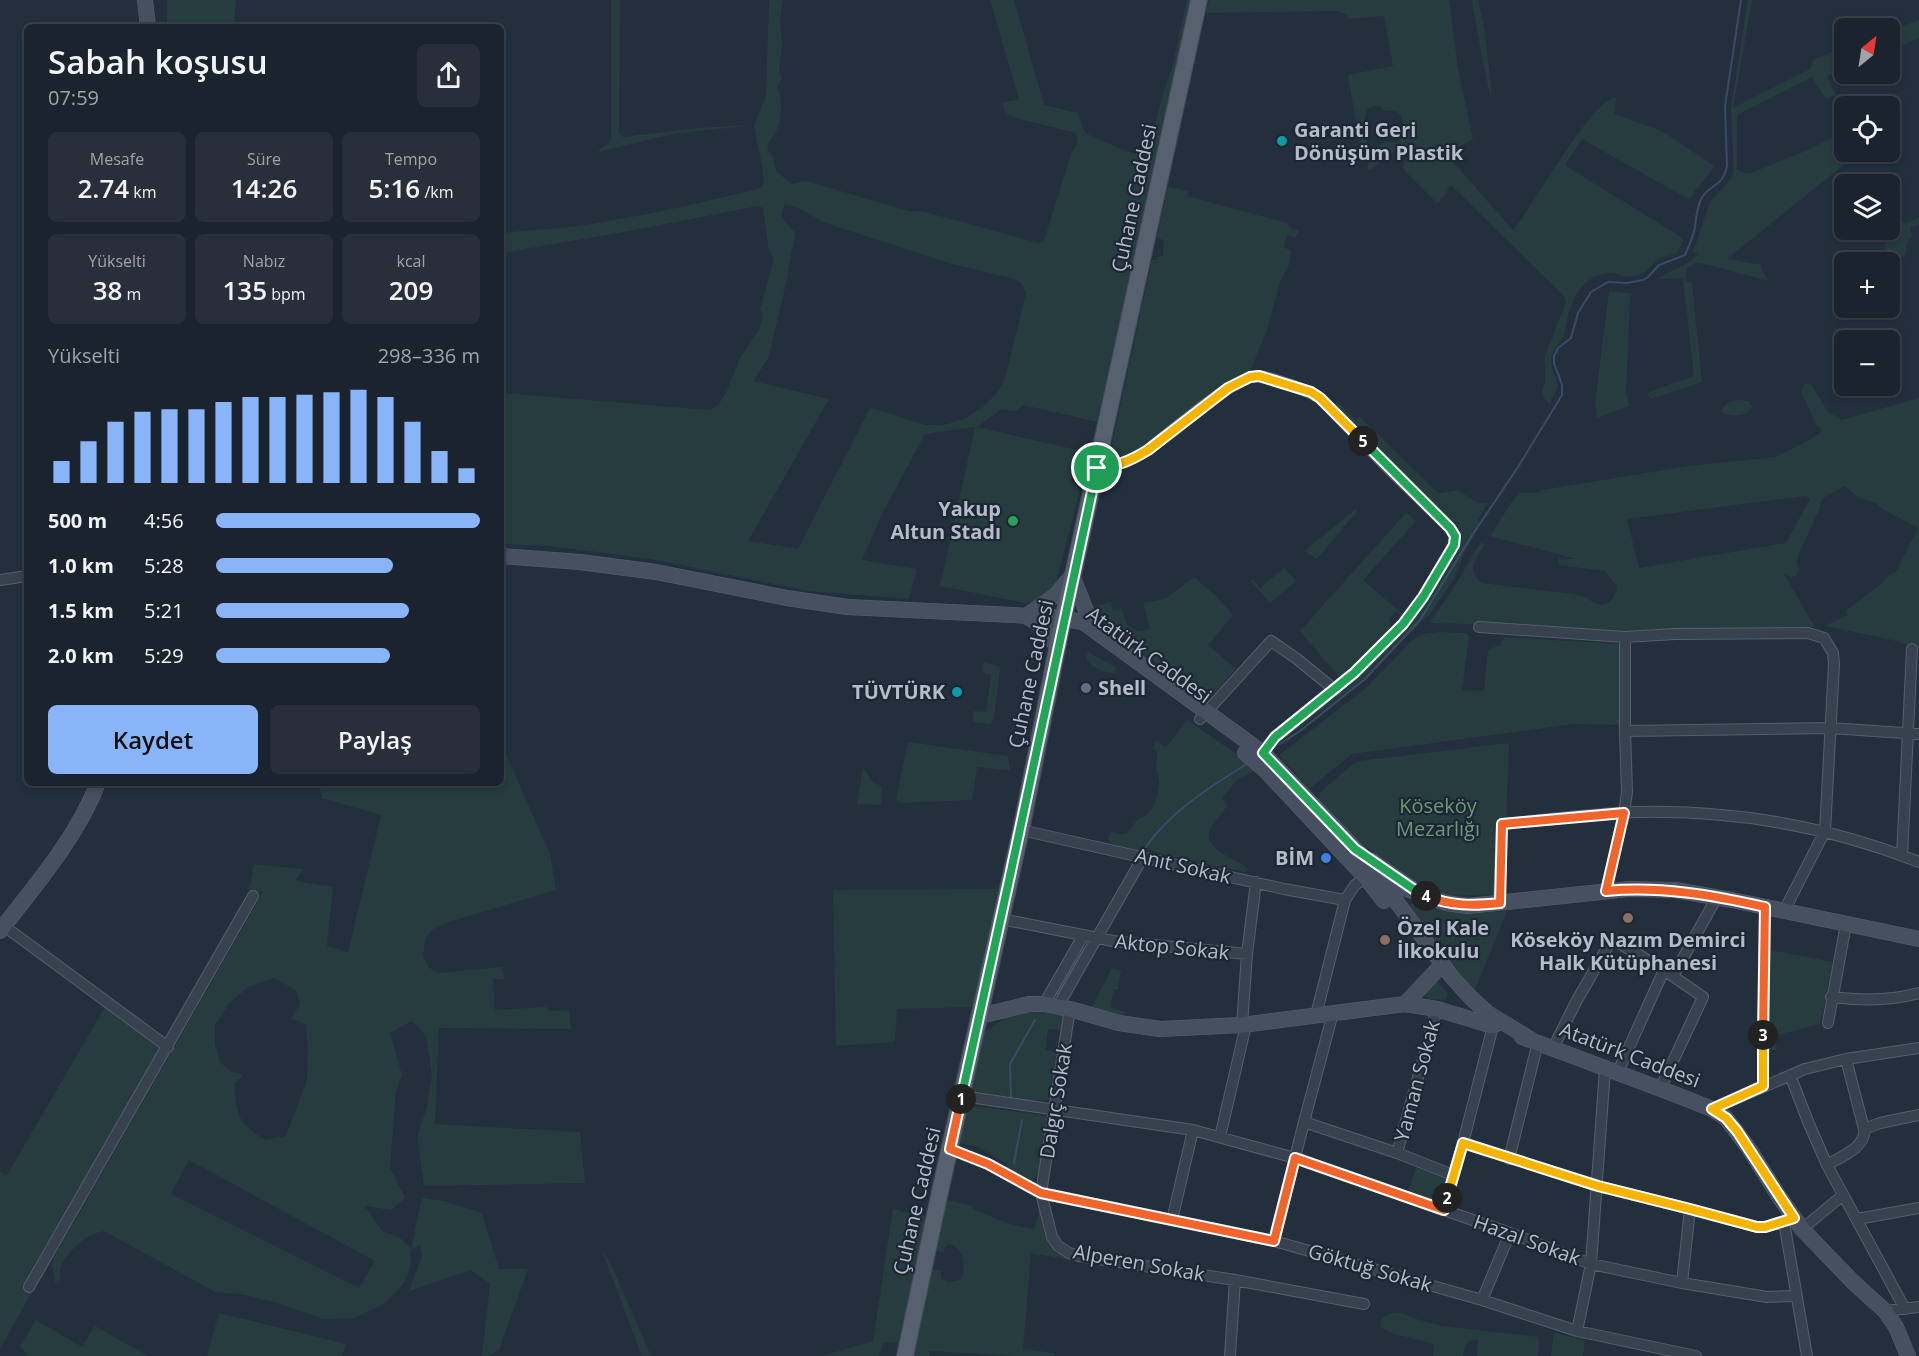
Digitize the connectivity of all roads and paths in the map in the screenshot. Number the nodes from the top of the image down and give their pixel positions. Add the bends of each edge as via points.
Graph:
1 (145, 0) edge
2 (154, 0) edge
3 (1199, 0) edge
4 (148, 24) edge
5 (156, 24) edge
6 (1097, 468) junction
7 (504, 556) edge
8 (1073, 575) junction
9 (24, 576) edge
10 (0, 580) edge
11 (1026, 616) junction
12 (1064, 619) junction
13 (1479, 627) dead end
14 (1093, 628) junction
15 (1625, 637) junction
16 (1058, 648) junction
17 (1912, 649) dead end
18 (1335, 690) junction
19 (1203, 715) junction
20 (1830, 728) junction
21 (1625, 731) junction
22 (1907, 734) junction
23 (1919, 734) edge
24 (1260, 757) junction
25 (88, 786) edge
26 (97, 786) edge
27 (1624, 813) junction
28 (1021, 830) junction
29 (1825, 831) junction
30 (1355, 849) junction
31 (1902, 856) junction
32 (1143, 857) junction
33 (1919, 862) edge
34 (1370, 875) junction
35 (1256, 882) junction
36 (1606, 891) junction
37 (1419, 893) junction
38 (1386, 895) junction
39 (253, 896) dead end
40 (1717, 897) junction
41 (1346, 900) junction
42 (1500, 903) junction
43 (1765, 907) junction
44 (1784, 911) junction
45 (1001, 919) junction
46 (1846, 924) junction
47 (1, 925) edge
48 (1083, 936) junction
49 (1096, 938) junction
50 (1919, 939) edge
51 (1247, 954) junction
52 (1437, 970) junction
53 (1668, 973) junction
54 (1919, 993) edge
55 (1831, 997) junction
56 (1405, 1004) junction
57 (1057, 1006) junction
58 (1437, 1009) junction
59 (1333, 1013) junction
60 (1316, 1015) junction
61 (980, 1016) junction
62 (1828, 1023) dead end
63 (1244, 1025) junction
64 (1500, 1025) junction
65 (1535, 1041) junction
66 (168, 1047) junction
67 (1553, 1048) junction
68 (1919, 1048) edge
69 (1846, 1059) junction
70 (1611, 1071) junction
71 (1790, 1075) junction
72 (1763, 1086) junction
73 (1660, 1089) junction
74 (962, 1096) junction
75 (1054, 1108) junction
76 (1712, 1109) junction
77 (1919, 1115) edge
78 (1304, 1122) junction
79 (1864, 1129) junction
80 (1193, 1130) junction
81 (1220, 1137) junction
82 (1463, 1143) junction
83 (950, 1149) junction
84 (1397, 1153) junction
85 (1295, 1158) junction
86 (1509, 1159) junction
87 (1827, 1165) junction
88 (1453, 1176) junction
89 (1598, 1186) junction
90 (1041, 1193) junction
91 (1843, 1195) junction
92 (1919, 1208) edge
93 (1690, 1209) junction
94 (1444, 1210) junction
95 (1857, 1219) junction
96 (1172, 1220) junction
97 (1793, 1223) junction
98 (1510, 1233) junction
99 (1274, 1241) junction
100 (1591, 1264) junction
101 (1234, 1280) junction
102 (1682, 1283) junction
103 (29, 1287) dead end
104 (1796, 1296) junction
105 (1482, 1300) junction
106 (1364, 1304) dead end
107 (1919, 1307) edge
108 (1905, 1309) junction
109 (1885, 1311) junction
110 (1577, 1331) junction
111 (905, 1356) edge
112 (1230, 1356) edge
113 (1696, 1356) edge
114 (1807, 1356) edge
115 (1908, 1356) edge

1 - 4 main road
2 - 5 main road
3 - 6 main road, Çuhane Caddesi
6 - 8 main road, Çuhane Caddesi
6 - 18 street via 1116,466 1148,450 1228,388 1250,377 1259,376 1320,398 1455,536 1454,545 1414,611
7 - 11 main road via 656,572 847,607
8 - 11 main road via 1056,595
8 - 12 main road, Çuhane Caddesi
8 - 14 main road
9 - 10 street
11 - 12 main road
11 - 16 main road via 1042,626
12 - 14 main road, Atatürk Caddesi
12 - 16 main road, Çuhane Caddesi
12 - 19 main road, Atatürk Caddesi
13 - 15 street
14 - 19 main road, Atatürk Caddesi
15 - 20 street via 1808,633 1824,638 1830,645 1834,664
15 - 21 street
16 - 28 main road, Çuhane Caddesi
17 - 22 street
18 - 19 street via 1271,641
18 - 24 street via 1275,737
19 - 24 main road, Atatürk Caddesi
20 - 21 street
20 - 22 street
20 - 29 street
21 - 27 street
22 - 23 street
22 - 31 street
24 - 30 main road, Atatürk Caddesi
24 - 34 main road, Atatürk Caddesi
25 - 47 main road via 58,841
26 - 47 main road via 70,837
27 - 29 street via 1711,813
27 - 36 street
27 - 42 street via 1502,824
28 - 32 street, Anıt Sokak
28 - 45 main road, Çuhane Caddesi
29 - 31 street
29 - 44 street
30 - 34 main road, Atatürk Caddesi
30 - 37 main road
31 - 33 street
32 - 35 street, Anıt Sokak
32 - 49 street
34 - 38 main road, Atatürk Caddesi
34 - 41 street via 1352,888
35 - 41 street, Anıt Sokak
35 - 51 street
36 - 40 main road via 1659,889
36 - 42 main road
37 - 38 main road via 1401,887
37 - 42 main road via 1457,905
38 - 52 main road, Atatürk Caddesi
38 - 64 main road, Atatürk Caddesi via 1452,977
39 - 66 street
40 - 43 main road
40 - 53 street
41 - 60 street
43 - 44 main road
43 - 72 street
44 - 46 main road
45 - 48 street, Aktop Sokak
45 - 61 main road, Çuhane Caddesi
46 - 50 main road
46 - 55 street
47 - 66 street
48 - 49 street, Aktop Sokak
48 - 57 street
49 - 51 street, Aktop Sokak
49 - 57 street
51 - 63 street
52 - 56 main road
52 - 64 main road, Atatürk Caddesi via 1464,1004
53 - 67 street via 1612,939
53 - 70 street
53 - 73 street via 1703,996
54 - 55 street via 1861,1001
55 - 62 street
56 - 58 main road
56 - 59 main road
57 - 61 main road via 1029,1004
57 - 63 main road via 1146,1028
57 - 75 street, Dalgıç Sokak
58 - 64 main road
58 - 84 street, Yaman Sokak
59 - 60 main road
59 - 78 street
60 - 63 main road
61 - 74 main road, Çuhane Caddesi
63 - 81 street
64 - 65 main road, Atatürk Caddesi
64 - 82 street
65 - 67 main road, Atatürk Caddesi
65 - 86 street
66 - 103 street
67 - 70 main road, Atatürk Caddesi
68 - 69 street, Atatürk Caddesi
69 - 71 street, Atatürk Caddesi
69 - 79 street
70 - 73 main road, Atatürk Caddesi
70 - 89 street
71 - 72 street, Atatürk Caddesi
71 - 87 street
72 - 76 street, Atatürk Caddesi
73 - 76 main road, Atatürk Caddesi
74 - 75 street, Hazal Sokak
74 - 83 main road, Çuhane Caddesi
75 - 80 street, Hazal Sokak
75 - 90 street, Dalgıç Sokak
76 - 97 main road via 1737,1131
77 - 79 street
78 - 84 street
78 - 85 street
79 - 87 street via 1859,1145
80 - 81 street, Hazal Sokak
80 - 96 street
81 - 85 street, Hazal Sokak
82 - 86 street
82 - 88 street
83 - 90 street via 988,1164
83 - 111 main road, Çuhane Caddesi
84 - 88 street
85 - 94 street, Hazal Sokak
85 - 99 street
86 - 89 street
87 - 91 street
88 - 94 street
89 - 93 street
89 - 100 street
90 - 96 street, Göktuğ Sokak
90 - 101 street, Alperen Sokak via 1052,1237 1069,1253
91 - 95 street
91 - 97 street
92 - 95 street
93 - 97 street via 1757,1227
93 - 102 street
94 - 98 street, Hazal Sokak
95 - 108 street
96 - 99 street, Göktuğ Sokak
97 - 104 street
97 - 109 main road
98 - 100 street, Hazal Sokak
98 - 105 street
99 - 105 street, Göktuğ Sokak
100 - 102 street, Hazal Sokak
100 - 110 street
101 - 106 street, Alperen Sokak
101 - 112 street
102 - 104 street, Hazal Sokak via 1767,1297
104 - 114 street
105 - 110 street, Göktuğ Sokak
107 - 108 street
108 - 109 street
109 - 115 main road
110 - 113 street, Göktuğ Sokak

